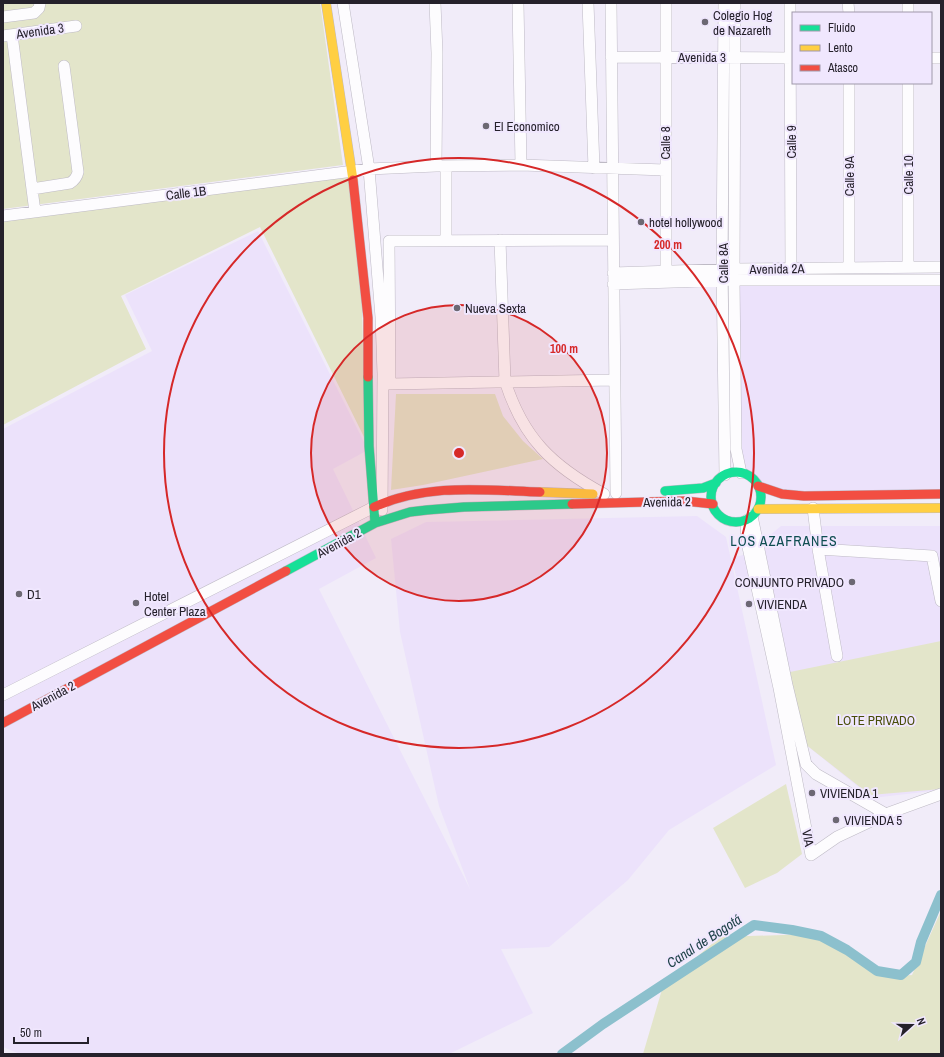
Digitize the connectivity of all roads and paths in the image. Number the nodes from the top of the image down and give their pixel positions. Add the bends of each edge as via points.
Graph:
1 (40, 3) edge
2 (326, 3) edge
3 (343, 3) edge
4 (435, 3) edge
5 (518, 3) edge
6 (588, 3) edge
7 (610, 3) edge
8 (666, 3) edge
9 (724, 3) edge
10 (735, 3) edge
11 (790, 3) edge
12 (3, 17) edge
13 (76, 26) dead end
14 (7, 35) edge
15 (611, 57) junction
16 (665, 57) junction
17 (724, 58) junction
18 (736, 58) junction
19 (792, 58) edge
20 (64, 66) dead end
21 (849, 84) edge
22 (908, 84) edge
23 (521, 165) junction
24 (441, 166) junction
25 (594, 168) junction
26 (369, 169) junction
27 (612, 169) junction
28 (665, 170) junction
29 (352, 172) junction
30 (32, 189) junction
31 (36, 212) junction
32 (3, 216) edge
33 (446, 240) junction
34 (500, 240) junction
35 (612, 240) junction
36 (941, 267) edge
37 (849, 268) junction
38 (908, 268) junction
39 (791, 269) junction
40 (666, 271) junction
41 (613, 273) junction
42 (728, 275) junction
43 (791, 280) junction
44 (941, 280) edge
45 (666, 283) junction
46 (613, 284) junction
47 (614, 380) junction
48 (505, 381) junction
49 (742, 473) junction
50 (725, 475) junction
51 (716, 483) junction
52 (758, 486) junction
53 (654, 491) dead end
54 (620, 493) joint
55 (604, 494) junction
56 (941, 494) edge
57 (712, 504) junction
58 (378, 505) junction
59 (813, 508) junction
60 (941, 508) edge
61 (752, 515) junction
62 (378, 522) junction
63 (818, 549) junction
64 (941, 600) edge
65 (837, 656) dead end
66 (783, 686) junction
67 (3, 695) edge
68 (3, 723) edge
69 (941, 794) edge
70 (886, 814) junction

1 - 12 street via 34,13
2 - 29 street
3 - 26 street
4 - 24 street
5 - 23 street
6 - 25 street
7 - 15 street
8 - 16 street, Calle 8
9 - 17 street, Calle 8A
10 - 18 street, Calle 8A
11 - 19 street, Calle 9
13 - 14 street, Avenida 3
14 - 30 street
15 - 16 street, Avenida 3
15 - 27 street
16 - 17 street, Avenida 3
16 - 28 street, Calle 8
17 - 18 street, Avenida 3
17 - 42 street, Calle 8A
18 - 19 street, Avenida 3
18 - 42 street, Calle 8A
19 - 39 street, Calle 9
20 - 30 street via 78,175 70,183
21 - 37 street, Calle 9A
22 - 38 street, Calle 10
23 - 24 street, Calle 1B
23 - 25 street, Calle 1B
24 - 26 street, Calle 1B
24 - 33 street
25 - 27 street, Calle 1B
26 - 29 street, Calle 1B
26 - 58 street via 383,374
27 - 28 street, Calle 1B
27 - 35 street
28 - 40 street, Calle 8
29 - 31 street, Calle 1B
29 - 58 street via 368,318 369,446
30 - 31 street
31 - 32 street, Calle 1B
33 - 34 street
33 - 48 street via 389,241 390,384
34 - 35 street
34 - 48 street
35 - 41 street
36 - 38 street, Avenida 2A
37 - 38 street, Avenida 2A
37 - 39 street, Avenida 2A
39 - 42 street, Avenida 2A
39 - 43 street, Calle 9
40 - 41 street, Avenida 2A
40 - 42 street, Avenida 2A
40 - 45 street, Calle 8
41 - 46 street
42 - 43 street, Avenida 2A
42 - 45 street, Avenida 2A
42 - 49 street, Calle 8A via 736,449
42 - 50 street, Calle 8A
43 - 44 street, Avenida 2A
45 - 46 street, Avenida 2A
46 - 47 street
47 - 48 street
47 - 54 street
48 - 55 street via 510,399 522,423 555,463
49 - 50 street
49 - 52 street via 754,480
50 - 51 street
51 - 53 street, Avenida 2 via 703,488
51 - 57 street
52 - 56 street via 782,494 804,496
52 - 61 street via 761,501
54 - 55 street, Avenida 2
55 - 58 street, Avenida 2 via 452,490 402,496
57 - 61 street via 719,514 730,521 738,522
57 - 62 street, Avenida 2 via 685,501 436,508 405,513
58 - 62 street
58 - 67 street, Avenida 2
59 - 60 street
59 - 61 street
59 - 63 street
61 - 66 street via 746,538
62 - 68 street, Avenida 2
63 - 64 street via 932,556
63 - 65 street
66 - 70 street via 806,764 810,769
66 - 70 street, VIA via 811,855 837,837
69 - 70 street, VIA

